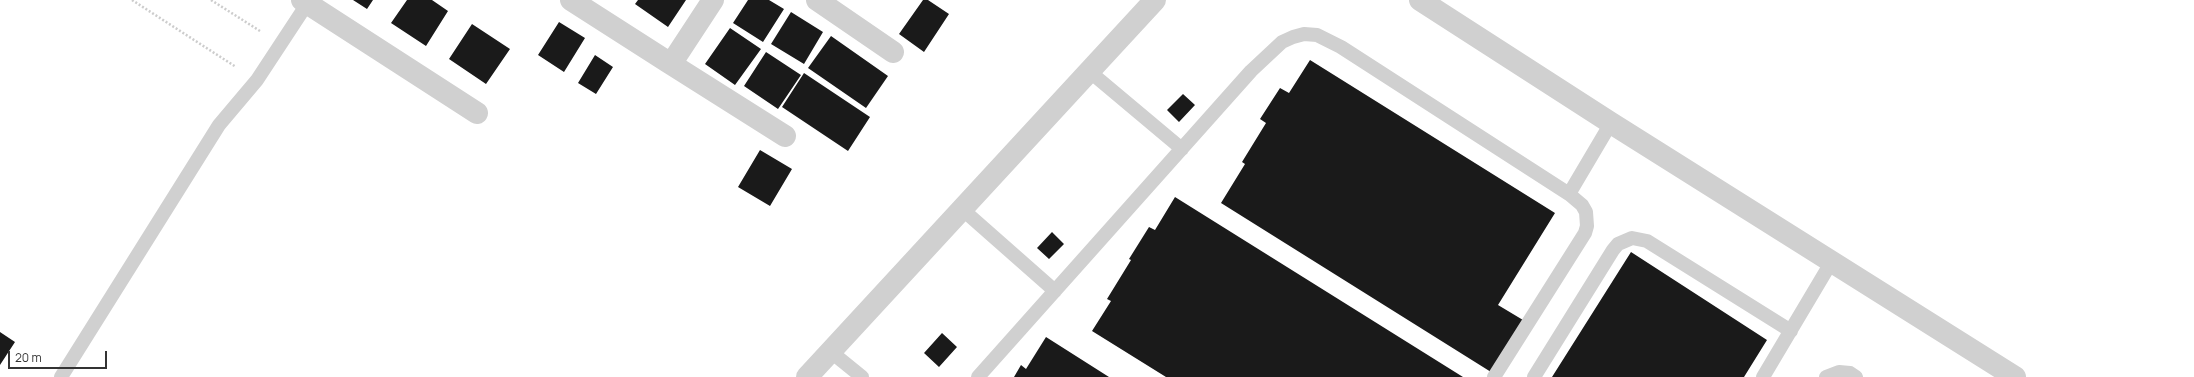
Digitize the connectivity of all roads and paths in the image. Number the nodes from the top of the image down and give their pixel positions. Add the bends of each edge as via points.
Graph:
1 (132, 0) edge
2 (211, 0) edge
3 (571, 0) edge
4 (713, 0) edge
5 (817, 0) edge
6 (1155, 0) edge
7 (1420, 0) edge
8 (304, 2) edge
9 (281, 44) junction
10 (893, 52) dead end
11 (671, 64) junction
12 (1090, 71) junction
13 (257, 80) junction
14 (477, 113) dead end
15 (1611, 123) junction
16 (785, 136) dead end
17 (1182, 149) junction
18 (1569, 194) junction
19 (962, 209) junction
20 (1832, 261) junction
21 (1055, 291) junction
22 (1791, 331) junction
23 (830, 351) junction
24 (60, 377) edge
25 (807, 377) edge
26 (862, 377) edge
27 (978, 377) edge
28 (1494, 377) edge
29 (1534, 377) edge
30 (1763, 377) edge
31 (1826, 377) edge
32 (1856, 377) edge
33 (2015, 377) edge

1 - 13 path
2 - 9 path
3 - 11 street
4 - 11 street
5 - 10 street
6 - 12 street
7 - 15 street
8 - 9 lane
8 - 14 street
9 - 13 lane
11 - 16 street
12 - 17 lane
12 - 19 street
13 - 24 lane via 219,124
15 - 18 lane
15 - 20 street
17 - 18 lane via 1273,49 1293,36 1317,35 1341,47
17 - 21 lane
18 - 28 lane via 1586,212 1585,233
19 - 21 lane
19 - 23 street
20 - 22 lane
20 - 33 street
21 - 27 lane
22 - 29 lane via 1647,241 1632,238 1625,240 1613,250
22 - 30 lane
23 - 25 street
23 - 26 lane
31 - 32 lane via 1839,372 1850,373

